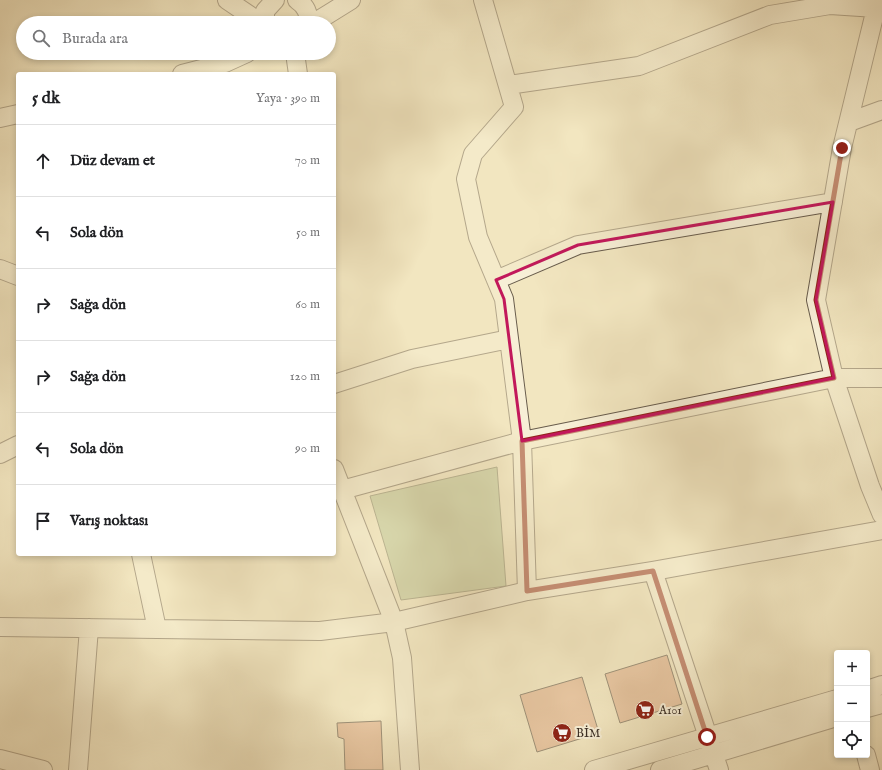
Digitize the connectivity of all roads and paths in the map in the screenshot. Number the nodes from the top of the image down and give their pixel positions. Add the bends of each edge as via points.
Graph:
1 (227, 0) edge
2 (274, 0) edge
3 (297, 0) edge
4 (350, 0) edge
5 (483, 0) edge
6 (877, 4) edge
7 (251, 16) edge
8 (265, 16) edge
9 (308, 16) edge
10 (325, 16) edge
11 (232, 60) edge
12 (296, 60) edge
13 (190, 72) edge
14 (298, 72) edge
15 (508, 85) junction
16 (882, 110) edge
17 (16, 114) edge
18 (0, 118) edge
19 (849, 122) junction
20 (833, 202) junction
21 (0, 269) edge
22 (16, 275) edge
23 (496, 280) junction
24 (509, 339) junction
25 (834, 378) junction
26 (882, 378) edge
27 (336, 383) edge
28 (522, 441) junction
29 (16, 445) edge
30 (0, 454) edge
31 (336, 474) edge
32 (342, 490) junction
33 (882, 515) edge
34 (882, 530) edge
35 (141, 556) edge
36 (653, 571) junction
37 (527, 591) junction
38 (394, 622) junction
39 (0, 627) edge
40 (89, 628) junction
41 (157, 629) junction
42 (882, 686) edge
43 (870, 689) edge
44 (834, 700) edge
45 (882, 704) edge
46 (870, 707) edge
47 (834, 718) edge
48 (707, 737) junction
49 (867, 758) edge
50 (0, 759) edge
51 (716, 762) edge
52 (44, 770) edge
53 (78, 770) edge
54 (410, 770) edge
55 (594, 770) edge
56 (660, 770) edge
57 (870, 770) edge

1 - 7 street
2 - 8 street via 265,11
3 - 9 street via 304,6
4 - 10 street
5 - 15 street
6 - 15 street via 830,5 770,15 639,66
6 - 19 street
11 - 13 street
12 - 14 street
15 - 23 street via 514,107 473,154 466,179 478,237
16 - 19 street
17 - 18 street
19 - 20 street
20 - 23 street via 578,245
20 - 25 street via 816,300
21 - 22 street
23 - 24 street via 504,299
24 - 27 street via 412,359
24 - 28 street
25 - 26 street
25 - 28 street
25 - 33 street
28 - 32 street
28 - 37 street
29 - 30 street
31 - 32 street
32 - 38 street
34 - 36 street
35 - 41 street
36 - 37 street
36 - 48 street
37 - 38 street
38 - 41 street via 320,630
38 - 54 street via 402,658
39 - 40 street
40 - 41 street
40 - 53 street
42 - 43 street
44 - 48 street
45 - 46 street
47 - 51 street
48 - 51 street
48 - 55 street
49 - 57 street
50 - 52 street
51 - 56 street

